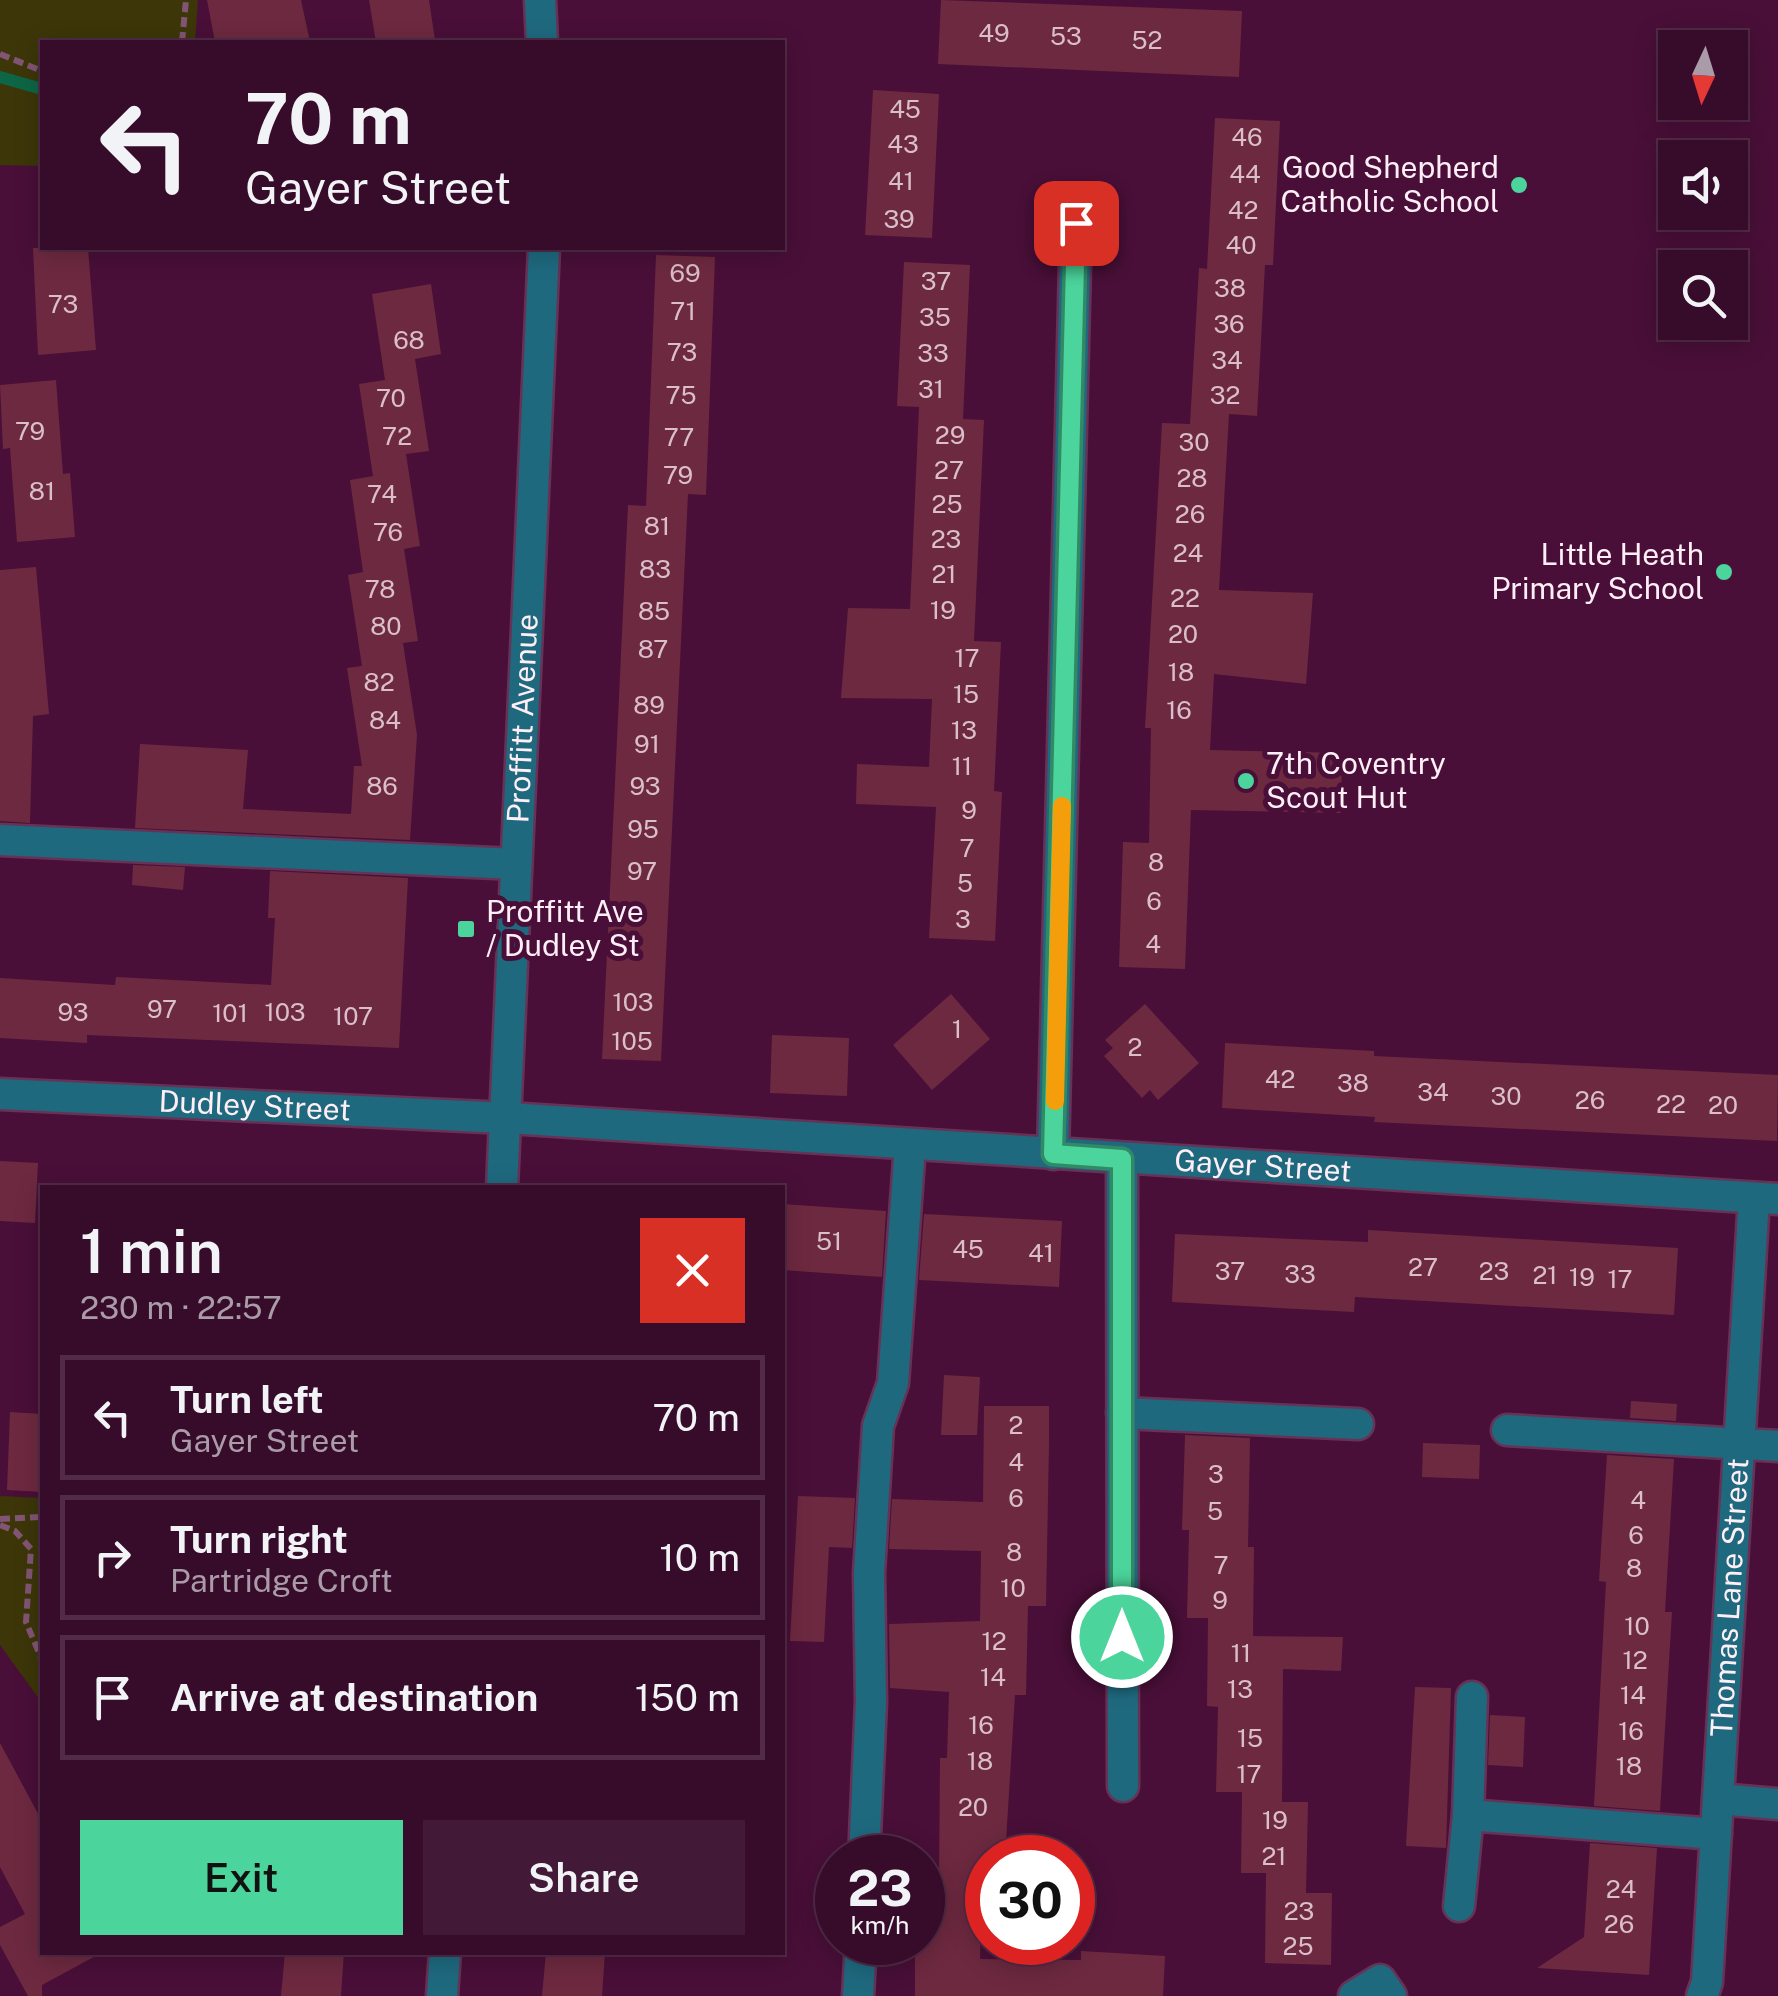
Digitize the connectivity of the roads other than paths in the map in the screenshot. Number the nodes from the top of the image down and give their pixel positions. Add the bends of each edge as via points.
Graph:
1 (540, 0) edge
2 (542, 40) edge
3 (1076, 223) dead end
4 (544, 250) edge
5 (0, 840) edge
6 (516, 864) junction
7 (0, 1094) edge
8 (507, 1118) junction
9 (910, 1144) junction
10 (1053, 1154) junction
11 (1122, 1159) junction
12 (502, 1185) edge
13 (1766, 1198) edge
14 (1122, 1413) junction
15 (1358, 1424) dead end
16 (1507, 1430) dead end
17 (1740, 1443) junction
18 (1778, 1446) edge
19 (1472, 1697) dead end
20 (1123, 1786) dead end
21 (1718, 1799) junction
22 (1778, 1804) edge
23 (1468, 1815) junction
24 (1716, 1834) junction
25 (865, 1835) edge
26 (1460, 1906) dead end
27 (445, 1955) edge
28 (860, 1965) edge
29 (442, 1996) edge
30 (858, 1996) edge
31 (1354, 1996) edge
32 (1390, 1996) edge
33 (1702, 1996) edge

1 - 2 street
3 - 10 street
4 - 6 street, Proffitt Avenue
5 - 6 street
6 - 8 street, Proffitt Avenue
7 - 8 street, Dudley Street
8 - 9 street, Gayer Street
8 - 12 street, Proffitt Avenue
9 - 10 street, Gayer Street
9 - 25 street via 893,1383 878,1426 868,1572
10 - 11 street, Gayer Street
11 - 13 street, Gayer Street
11 - 14 street
13 - 17 street, Thomas Lane Street
14 - 15 street
14 - 20 street
16 - 17 street
17 - 18 street
17 - 21 street, Thomas Lane Street
19 - 23 street
21 - 22 street
21 - 24 street, Thomas Lane Street
23 - 24 street
23 - 26 street
24 - 33 street, Thomas Lane Street
27 - 29 street
28 - 30 street
31 - 32 street via 1380,1980

